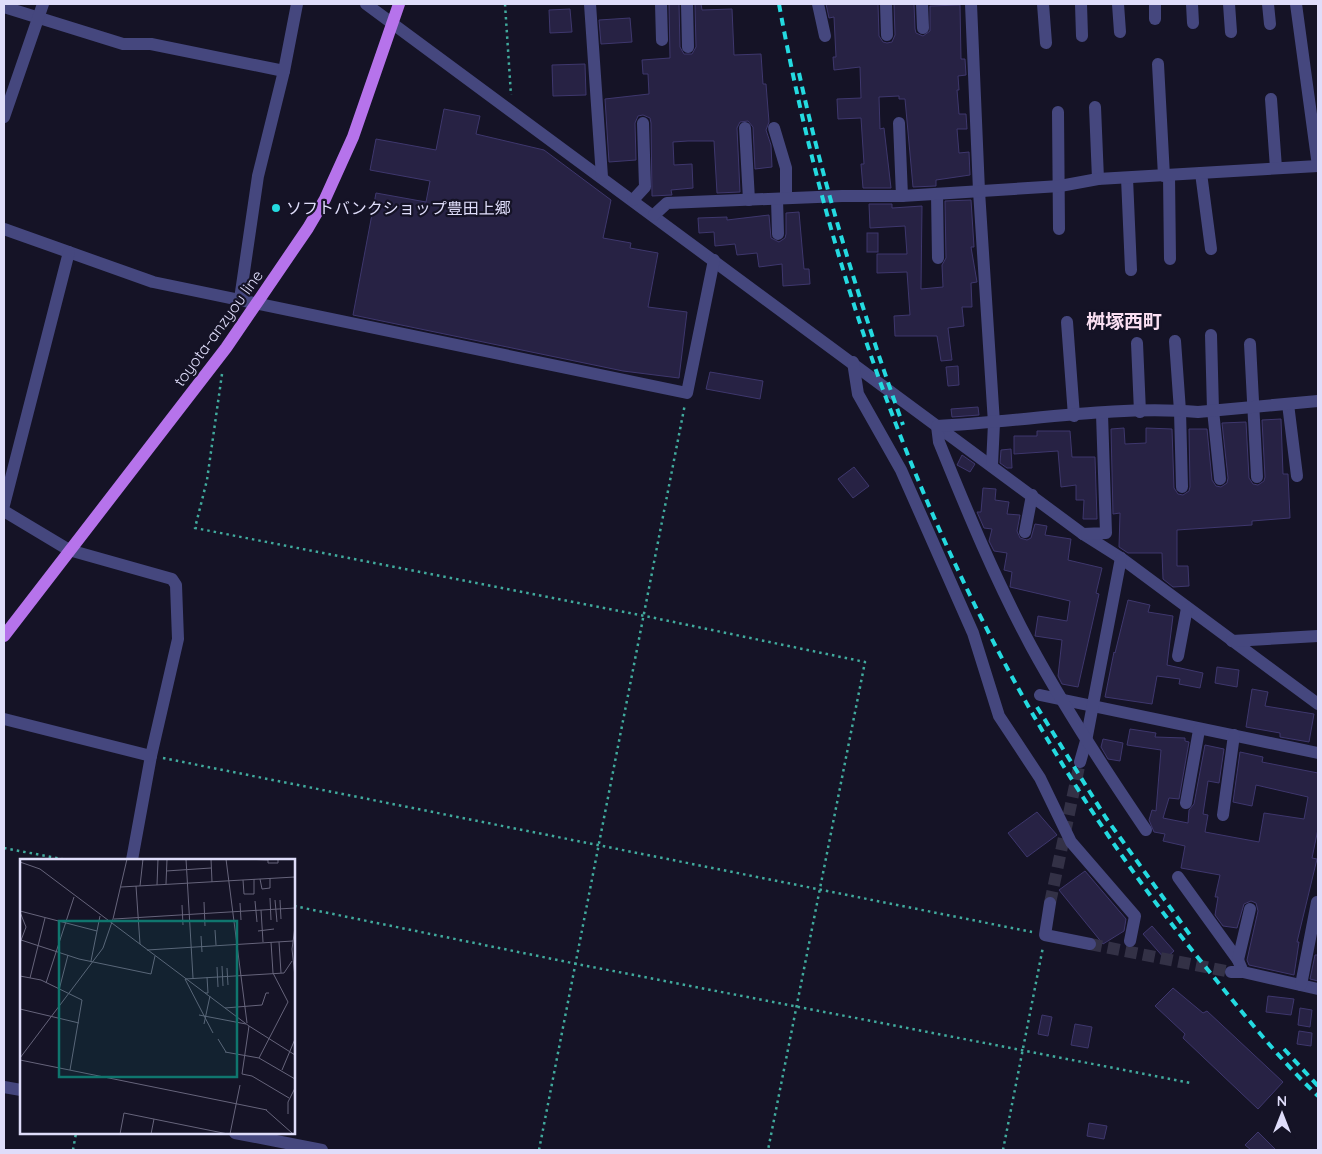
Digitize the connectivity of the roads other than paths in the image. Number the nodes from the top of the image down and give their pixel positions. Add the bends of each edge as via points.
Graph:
1 (43, 4) edge
2 (297, 4) edge
3 (366, 4) edge
4 (399, 4) edge
5 (590, 4) edge
6 (660, 4) edge
7 (687, 4) edge
8 (818, 4) edge
9 (886, 4) edge
10 (922, 4) edge
11 (971, 4) edge
12 (1043, 4) edge
13 (1081, 4) edge
14 (1118, 4) edge
15 (1155, 4) edge
16 (1192, 4) edge
17 (1229, 4) edge
18 (1268, 4) edge
19 (1296, 4) edge
20 (4, 7) edge
21 (38, 17) junction
22 (1155, 19) dead end
23 (1193, 23) dead end
24 (393, 24) junction
25 (1270, 24) dead end
26 (923, 28) dead end
27 (1120, 32) dead end
28 (1230, 32) dead end
29 (887, 35) dead end
30 (825, 36) dead end
31 (1082, 36) dead end
32 (662, 40) dead end
33 (1046, 43) dead end
34 (688, 47) dead end
35 (1158, 64) dead end
36 (284, 71) junction
37 (1272, 99) dead end
38 (1095, 107) dead end
39 (1058, 112) dead end
40 (4, 117) edge
41 (642, 123) dead end
42 (899, 123) dead end
43 (746, 128) dead end
44 (774, 128) dead end
45 (1318, 166) edge
46 (1276, 168) junction
47 (1201, 173) junction
48 (1166, 175) junction
49 (602, 177) junction
50 (1127, 178) junction
51 (1098, 179) junction
52 (1060, 186) junction
53 (979, 191) junction
54 (937, 194) junction
55 (902, 196) junction
56 (781, 199) junction
57 (633, 200) junction
58 (749, 200) junction
59 (654, 215) junction
60 (4, 229) edge
61 (1059, 229) dead end
62 (778, 234) dead end
63 (1211, 249) dead end
64 (69, 252) junction
65 (938, 258) dead end
66 (1170, 259) dead end
67 (714, 260) junction
68 (1131, 270) dead end
69 (240, 299) junction
70 (259, 303) junction
71 (1067, 322) dead end
72 (1211, 335) dead end
73 (1175, 341) dead end
74 (1137, 343) dead end
75 (1250, 344) dead end
76 (852, 362) junction
77 (1318, 401) edge
78 (1288, 404) junction
79 (1254, 406) junction
80 (1213, 410) junction
81 (1180, 411) junction
82 (1140, 412) junction
83 (1102, 414) junction
84 (1074, 416) junction
85 (994, 423) junction
86 (937, 426) junction
87 (992, 465) junction
88 (1297, 476) dead end
89 (1257, 477) dead end
90 (1220, 479) dead end
91 (1182, 487) dead end
92 (1032, 496) junction
93 (4, 505) edge
94 (4, 510) edge
95 (1025, 532) dead end
96 (1083, 534) junction
97 (69, 550) junction
98 (1121, 558) junction
99 (1187, 608) junction
100 (4, 636) edge
101 (1318, 636) edge
102 (1232, 641) junction
103 (1178, 656) dead end
104 (1040, 696) dead end
105 (1061, 699) junction
106 (1318, 704) edge
107 (1092, 708) junction
108 (4, 719) edge
109 (1199, 730) junction
110 (1234, 735) junction
111 (1086, 741) junction
112 (1318, 753) edge
113 (151, 756) junction
114 (1080, 762) tunnel mouth
115 (1186, 803) dead end
116 (1223, 814) dead end
117 (1146, 830) dead end
118 (132, 859) edge
119 (1178, 876) dead end
120 (1317, 902) edge
121 (1050, 903) tunnel mouth
122 (1250, 909) dead end
123 (1130, 941) dead end
124 (1090, 944) tunnel mouth
125 (1238, 960) junction
126 (1301, 985) junction
127 (1318, 989) edge
128 (4, 1087) edge
129 (20, 1090) edge
130 (240, 1134) edge
131 (322, 1150) edge

1 - 21 street
2 - 36 street
3 - 24 street
4 - 24 main road, toyota-anzyou line
5 - 49 street
6 - 32 street
7 - 34 street
8 - 30 street
9 - 29 street
10 - 26 street
11 - 53 street
12 - 33 street
13 - 31 street
14 - 27 street
15 - 22 street
16 - 23 street
17 - 28 street
18 - 25 street
19 - 45 street
20 - 21 street
21 - 36 street via 122,44 151,44
21 - 40 street
24 - 49 street
24 - 70 main road, toyota-anzyou line via 353,137 325,199
35 - 48 street
36 - 69 street via 258,176
37 - 46 street
38 - 51 street
39 - 52 street
41 - 57 street via 645,187
42 - 55 street
43 - 58 street
44 - 56 street via 786,168
45 - 46 street
46 - 47 street
47 - 48 street
47 - 63 street
48 - 50 street
48 - 66 street
49 - 57 street
50 - 51 street
50 - 68 street
51 - 52 street
52 - 53 street
52 - 61 street
53 - 54 street
53 - 85 street via 978,250
54 - 55 street
54 - 65 street
55 - 56 street
56 - 58 street
56 - 62 street
57 - 59 street
58 - 59 street via 668,203
59 - 67 street
60 - 64 street
64 - 69 street via 153,282
64 - 93 street
67 - 70 street via 687,393
67 - 76 street
69 - 70 street
70 - 97 main road, toyota-anzyou line
71 - 84 street
72 - 80 street
73 - 81 street
74 - 82 street
75 - 79 street
76 - 86 street
76 - 123 street via 858,394 901,470 973,633 999,716 1040,778 1071,842 1135,916
77 - 78 street
78 - 79 street
78 - 88 street
79 - 80 street
79 - 89 street
80 - 81 street
80 - 90 street
81 - 82 street
81 - 91 street
82 - 83 street
83 - 84 street
83 - 96 street via 1106,533
84 - 85 street
85 - 86 street
85 - 87 street
86 - 87 street
86 - 105 street via 939,442 976,531 1030,644
87 - 92 street
92 - 95 street
92 - 96 street
94 - 97 street
96 - 98 street
97 - 100 main road, toyota-anzyou line
97 - 113 street via 172,579 176,585 178,639
98 - 99 street
98 - 107 street
99 - 102 street
99 - 103 street
101 - 102 street
102 - 106 street
104 - 105 street
105 - 107 street
105 - 111 street
107 - 109 street
107 - 111 street
108 - 113 street
109 - 110 street
109 - 115 street
110 - 112 street
110 - 116 street
111 - 114 street
111 - 117 street
113 - 118 street
119 - 125 street
120 - 126 street
121 - 124 street via 1046,935
122 - 125 street
125 - 126 street via 1237,972
126 - 127 street
128 - 129 street
130 - 131 street

